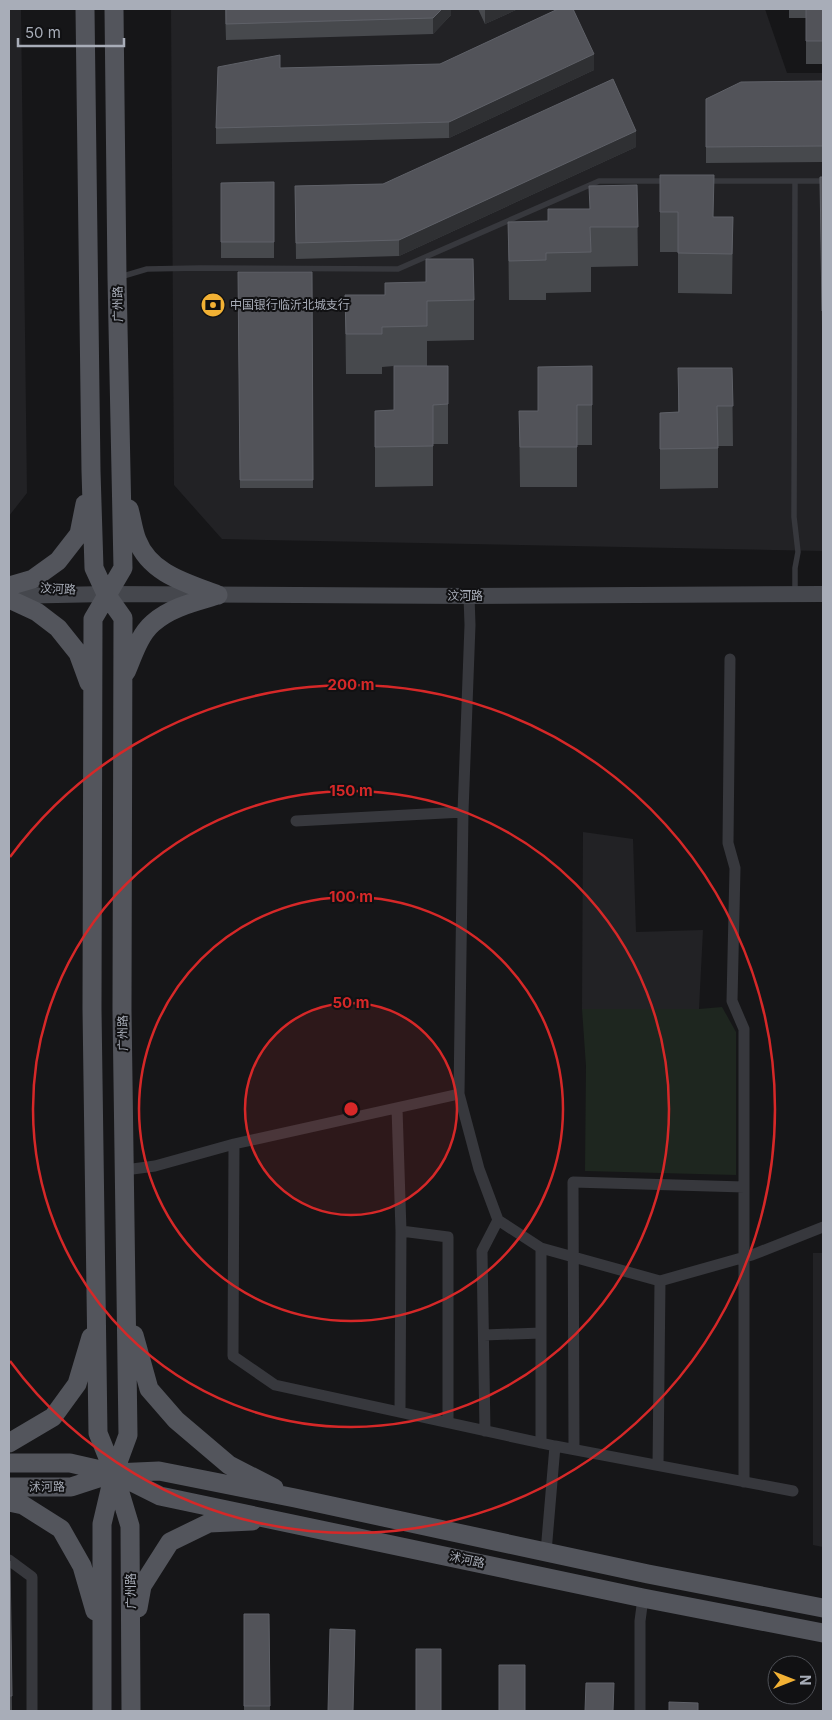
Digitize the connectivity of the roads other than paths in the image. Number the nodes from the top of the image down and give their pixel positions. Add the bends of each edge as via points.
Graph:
1 (85, 9) edge
2 (114, 9) edge
3 (678, 181) edge
4 (697, 181) edge
5 (795, 181) junction
6 (823, 181) edge
7 (117, 278) junction
8 (91, 471) junction
9 (121, 475) junction
10 (9, 587) edge
11 (106, 594) junction
12 (795, 594) junction
13 (823, 594) edge
14 (218, 596) junction
15 (468, 596) junction
16 (9, 598) edge
17 (730, 659) dead end
18 (123, 680) junction
19 (93, 693) junction
20 (463, 812) junction
21 (296, 821) dead end
22 (459, 1094) junction
23 (397, 1108) junction
24 (234, 1144) junction
25 (124, 1170) junction
26 (744, 1187) junction
27 (498, 1220) junction
28 (823, 1227) edge
29 (401, 1231) junction
30 (541, 1248) junction
31 (573, 1257) junction
32 (744, 1257) junction
33 (660, 1281) junction
34 (127, 1309) junction
35 (97, 1314) junction
36 (541, 1333) junction
37 (484, 1335) junction
38 (400, 1412) junction
39 (448, 1422) junction
40 (485, 1431) junction
41 (9, 1443) edge
42 (541, 1443) junction
43 (555, 1446) junction
44 (574, 1449) junction
45 (9, 1463) edge
46 (658, 1465) junction
47 (114, 1474) junction
48 (744, 1482) junction
49 (9, 1487) edge
50 (793, 1491) dead end
51 (295, 1498) junction
52 (9, 1502) edge
53 (280, 1520) junction
54 (546, 1552) junction
55 (9, 1560) edge
56 (643, 1598) junction
57 (823, 1608) edge
58 (102, 1633) junction
59 (823, 1633) edge
60 (131, 1643) junction
61 (32, 1711) edge
62 (102, 1711) edge
63 (131, 1711) edge
64 (640, 1711) edge

1 - 8 main road, 广州路
2 - 7 main road, 广州路
3 - 7 lane via 600,181 398,269 147,269
4 - 5 lane
5 - 6 lane
5 - 12 lane via 794,517 798,552
7 - 9 main road, 广州路
8 - 10 main road via 79,534 58,561 33,579
8 - 11 main road, 广州路 via 94,568
9 - 11 main road, 广州路 via 123,568
9 - 14 main road via 137,540 148,561 172,577
10 - 11 street, 汶河路 via 66,588
11 - 14 street, 汶河路
11 - 16 street, 汶河路
11 - 18 main road, 广州路 via 123,618
11 - 19 main road, 广州路 via 94,619
12 - 13 street, 汶河路
12 - 15 street, 汶河路
14 - 15 street, 汶河路
14 - 18 main road via 175,609 152,624 137,647
15 - 20 street via 470,625
16 - 19 main road via 37,612 58,628 78,653
17 - 26 street via 728,844 735,868 732,1001 744,1029
18 - 25 main road, 广州路
19 - 35 main road, 广州路 via 92,1009
20 - 21 street
20 - 22 street
22 - 23 street
22 - 27 street via 479,1169
23 - 24 street
23 - 29 street
24 - 25 street via 155,1166
24 - 38 street via 233,1356 276,1385
25 - 34 main road, 广州路
26 - 31 street via 573,1182
26 - 32 street
27 - 30 street
27 - 37 street via 482,1251
28 - 32 street
29 - 38 street
29 - 39 street via 448,1237
30 - 31 street
30 - 36 street
31 - 33 street
31 - 44 street
32 - 33 street
32 - 48 street
33 - 46 street
34 - 47 main road, 广州路 via 128,1435
34 - 51 main road via 148,1389 176,1420 229,1465
35 - 41 main road via 78,1384 53,1417
35 - 47 main road, 广州路 via 98,1433
36 - 37 street
36 - 42 street
37 - 40 street
38 - 39 street
39 - 40 street
40 - 42 street
42 - 43 street
43 - 44 street
43 - 54 street
44 - 46 street
45 - 47 main road, 沭河路 via 70,1463
46 - 48 street
47 - 49 main road, 沭河路 via 71,1487
47 - 51 main road, 沭河路 via 159,1471
47 - 53 main road, 沭河路 via 160,1496
47 - 58 main road, 广州路 via 102,1524
47 - 60 main road, 广州路 via 130,1526
48 - 50 street
51 - 54 main road, 沭河路
52 - 58 main road via 23,1505 61,1529 82,1566
53 - 56 main road, 沭河路
53 - 60 main road via 209,1523 170,1542 142,1586
54 - 57 main road, 沭河路
55 - 61 street via 32,1577
56 - 59 main road, 沭河路
56 - 64 street
58 - 62 main road, 广州路
60 - 63 main road, 广州路

